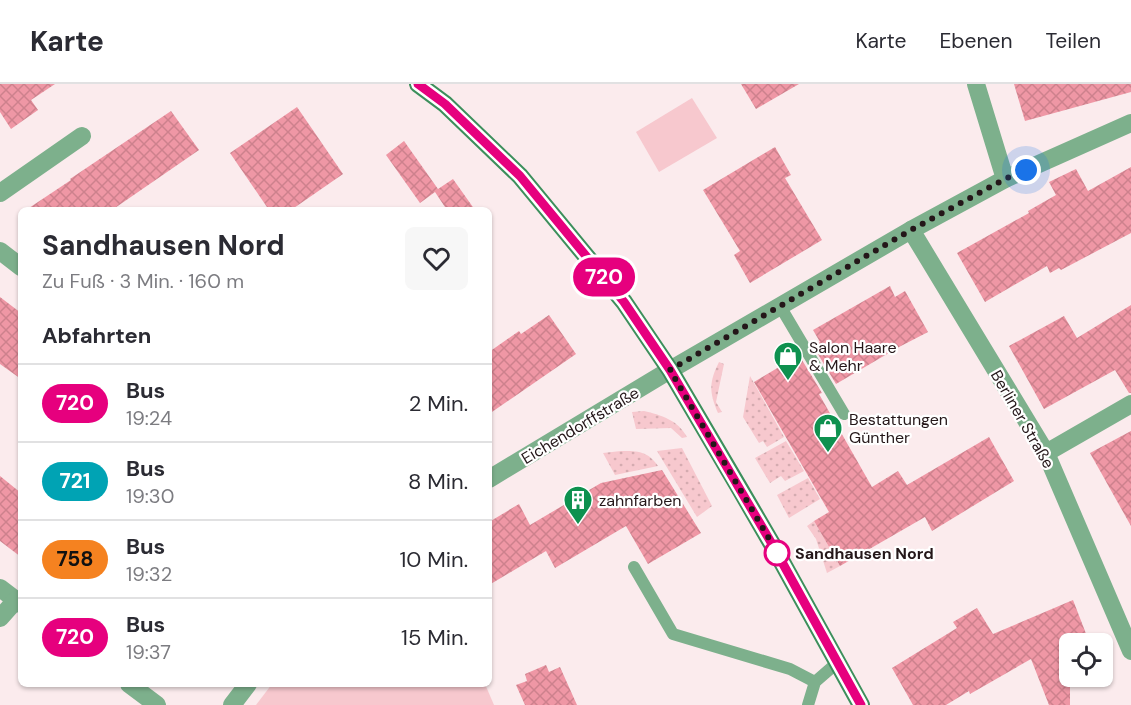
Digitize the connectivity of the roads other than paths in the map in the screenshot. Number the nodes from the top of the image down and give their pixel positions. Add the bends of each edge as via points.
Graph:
1 (418, 84) edge
2 (976, 84) edge
3 (1131, 123) edge
4 (82, 136) dead end
5 (1005, 179) junction
6 (0, 193) edge
7 (911, 230) junction
8 (0, 251) edge
9 (18, 265) edge
10 (780, 306) junction
11 (670, 370) junction
12 (1131, 404) edge
13 (844, 414) dead end
14 (1046, 453) junction
15 (492, 477) edge
16 (634, 567) dead end
17 (0, 588) edge
18 (18, 601) edge
19 (18, 603) edge
20 (0, 618) edge
21 (1131, 651) edge
22 (838, 662) junction
23 (815, 682) junction
24 (133, 687) edge
25 (246, 687) edge
26 (157, 705) edge
27 (232, 705) edge
28 (808, 705) edge
29 (861, 705) edge

1 - 11 street via 445,104 520,176 624,302
2 - 5 street
3 - 5 street, Eichendorffstraße
4 - 6 street
5 - 7 street, Eichendorffstraße
7 - 10 street, Eichendorffstraße
7 - 14 street, Berliner Straße
8 - 9 street
10 - 11 street, Eichendorffstraße
10 - 13 lane
11 - 15 street, Eichendorffstraße
11 - 22 street
12 - 14 street
14 - 21 street, Berliner Straße
16 - 23 lane via 673,634 790,669
17 - 18 street
19 - 20 street
22 - 23 lane
22 - 29 street
23 - 28 lane
24 - 26 street
25 - 27 street

